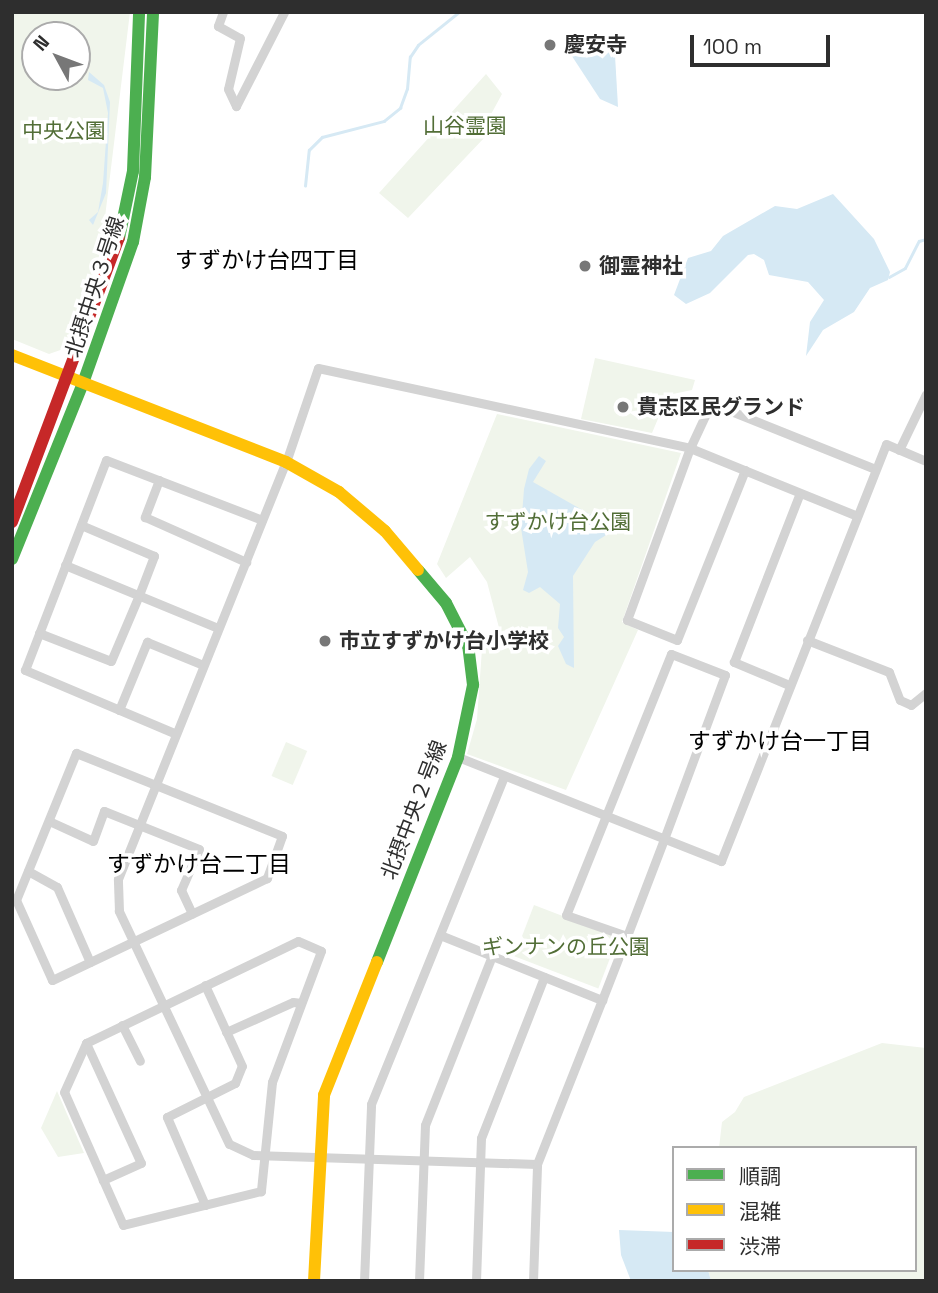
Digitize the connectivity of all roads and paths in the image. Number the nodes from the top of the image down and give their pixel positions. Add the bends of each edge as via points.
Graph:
1 (139, 12) edge
2 (153, 12) edge
3 (223, 12) edge
4 (284, 12) edge
5 (12, 355) edge
6 (69, 377) junction
7 (83, 383) junction
8 (926, 394) edge
9 (690, 448) junction
10 (899, 450) junction
11 (926, 461) edge
12 (286, 462) junction
13 (876, 468) junction
14 (745, 470) junction
15 (159, 480) junction
16 (800, 493) junction
17 (855, 515) junction
18 (262, 520) junction
19 (12, 522) edge
20 (80, 526) junction
21 (12, 559) edge
22 (246, 562) junction
23 (65, 565) junction
24 (139, 595) junction
25 (218, 628) junction
26 (39, 633) junction
27 (807, 640) junction
28 (203, 665) junction
29 (789, 684) junction
30 (926, 693) edge
31 (119, 710) junction
32 (174, 733) junction
33 (458, 757) junction
34 (504, 775) junction
35 (154, 782) junction
36 (605, 815) junction
37 (49, 821) junction
38 (138, 824) junction
39 (664, 839) junction
40 (28, 871) junction
41 (192, 915) junction
42 (440, 935) junction
43 (626, 936) junction
44 (133, 943) junction
45 (492, 956) junction
46 (90, 962) junction
47 (544, 977) junction
48 (205, 985) junction
49 (602, 1000) junction
50 (301, 1003) junction
51 (162, 1005) junction
52 (122, 1025) junction
53 (226, 1032) junction
54 (86, 1043) junction
55 (140, 1061) dead end
56 (207, 1098) junction
57 (262, 1155) junction
58 (318, 1158) junction
59 (368, 1159) junction
60 (423, 1161) junction
61 (479, 1162) junction
62 (537, 1164) junction
63 (103, 1180) junction
64 (205, 1205) junction
65 (314, 1281) edge
66 (364, 1281) edge
67 (419, 1281) edge
68 (476, 1281) edge
69 (533, 1281) edge

1 - 6 street, 北摂中央３号線 via 133,171 121,234
2 - 7 street, 北摂中央３号線 via 140,214 119,288
3 - 4 street via 218,26 240,38 228,89 236,106
5 - 6 street, 北摂中央２号線
6 - 7 street, 北摂中央２号線
6 - 19 street, 北摂中央３号線
7 - 12 street, 北摂中央２号線
7 - 21 street, 北摂中央３号線
8 - 10 street
9 - 12 street via 318,368
9 - 13 street via 711,403
9 - 14 street
9 - 14 street via 627,620 644,627 677,640
10 - 11 street
10 - 13 street via 886,444
12 - 18 street
12 - 33 street, 北摂中央２号線 via 340,492 385,531 446,603 468,646 473,685
13 - 17 street
14 - 16 street
15 - 18 street
15 - 20 street via 106,460
15 - 22 street via 145,517
16 - 17 street
16 - 29 street via 734,662
17 - 27 street
18 - 22 street
20 - 23 street
20 - 24 street via 154,556
22 - 25 street
23 - 24 street
23 - 26 street
24 - 25 street
24 - 26 street via 111,661
25 - 28 street
26 - 31 street via 25,670
27 - 29 street
27 - 30 street via 889,671 900,700 911,705
28 - 31 street via 147,642
28 - 32 street
29 - 39 street via 721,861
31 - 32 street
32 - 35 street
33 - 34 street
33 - 58 street, 北摂中央２号線 via 324,1094
34 - 36 street
34 - 42 street
35 - 37 street via 76,753
35 - 38 street
35 - 41 street via 282,836 267,878
36 - 39 street
36 - 39 street via 671,654 725,675
36 - 43 street via 566,915
37 - 38 street via 93,841 104,811
37 - 40 street
38 - 41 street via 198,849 181,890
38 - 44 street via 118,879 119,911
39 - 43 street
40 - 46 street via 57,887
40 - 46 street via 16,900 52,980
41 - 44 street
42 - 45 street
42 - 59 street via 371,1104
43 - 49 street
44 - 46 street
44 - 51 street
45 - 47 street
45 - 60 street via 425,1125
47 - 49 street
47 - 61 street via 481,1138
48 - 50 street via 298,942 321,951
48 - 51 street
48 - 53 street
49 - 62 street
50 - 53 street via 293,1002
50 - 57 street via 272,1082
51 - 52 street
51 - 56 street
52 - 54 street
52 - 55 street
53 - 56 street via 242,1066 235,1083
54 - 63 street via 64,1092
54 - 63 street via 141,1163
56 - 57 street via 229,1144
56 - 64 street via 167,1117
57 - 58 street
57 - 64 street via 261,1191
58 - 59 street
58 - 65 street, 北摂中央２号線
59 - 60 street
59 - 66 street
60 - 61 street
60 - 67 street
61 - 62 street
61 - 68 street
62 - 69 street
63 - 64 street via 123,1225

